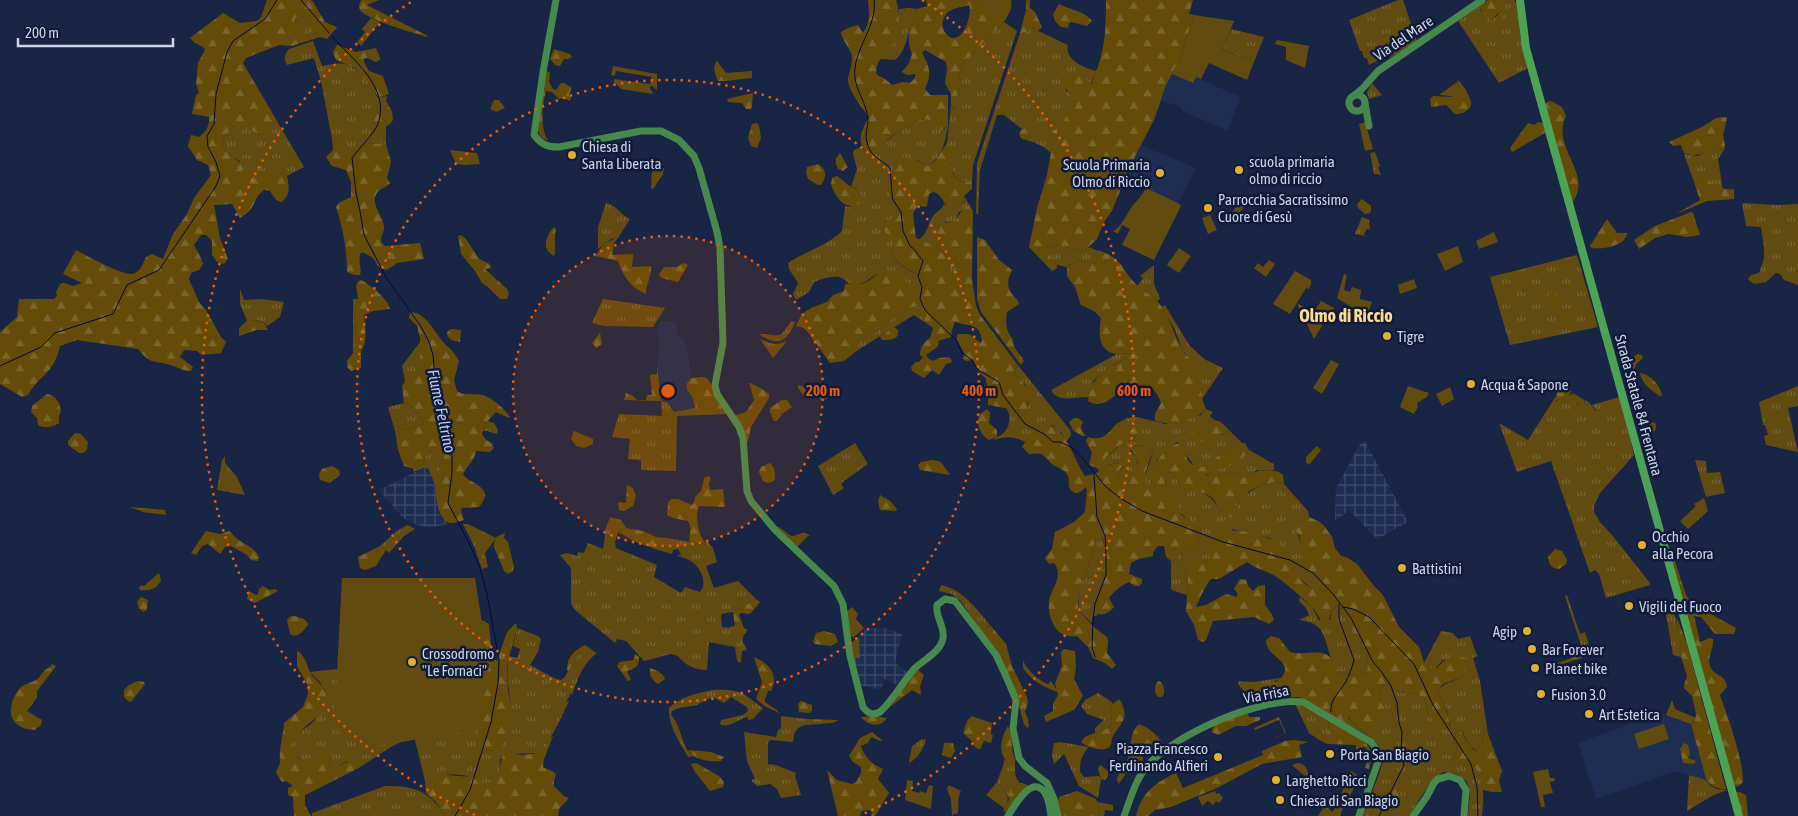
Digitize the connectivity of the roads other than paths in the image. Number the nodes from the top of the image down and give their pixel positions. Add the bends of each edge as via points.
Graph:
1 (556, 0) edge
2 (1482, 0) edge
3 (1520, 0) edge
4 (1366, 85) junction
5 (1352, 97) junction
6 (1365, 103) junction
7 (1369, 126) dead end
8 (1738, 814) edge
9 (1008, 816) edge
10 (1052, 816) edge
11 (1058, 816) edge
12 (1124, 816) edge
13 (1359, 816) edge
14 (1413, 816) edge
15 (1464, 816) edge

1 - 11 street via 534,135 541,144 559,148 655,131 669,134 694,156 717,232 721,264 723,342 715,385 717,394 743,438 747,491 751,501 776,531 834,586 843,604 850,656 863,707 868,713 875,715 880,712 914,669 938,649 944,636 937,605 945,599 955,601 996,655 1016,700 1013,729 1019,758 1047,783
2 - 4 street, Via del Mare via 1378,71
3 - 8 main road, Strada Statale 84 Frentana via 1526,48
4 - 5 street, Via del Mare
4 - 6 street
5 - 6 street via 1361,96
5 - 6 street via 1350,104 1354,110 1361,110
6 - 7 street
9 - 10 street via 1025,791 1034,788 1046,794
12 - 13 street, Via Frisa via 1137,781 1148,764 1170,746 1234,715 1257,707 1296,701 1371,742 1376,750 1378,762
14 - 15 street via 1434,783 1449,776 1460,780 1466,790

